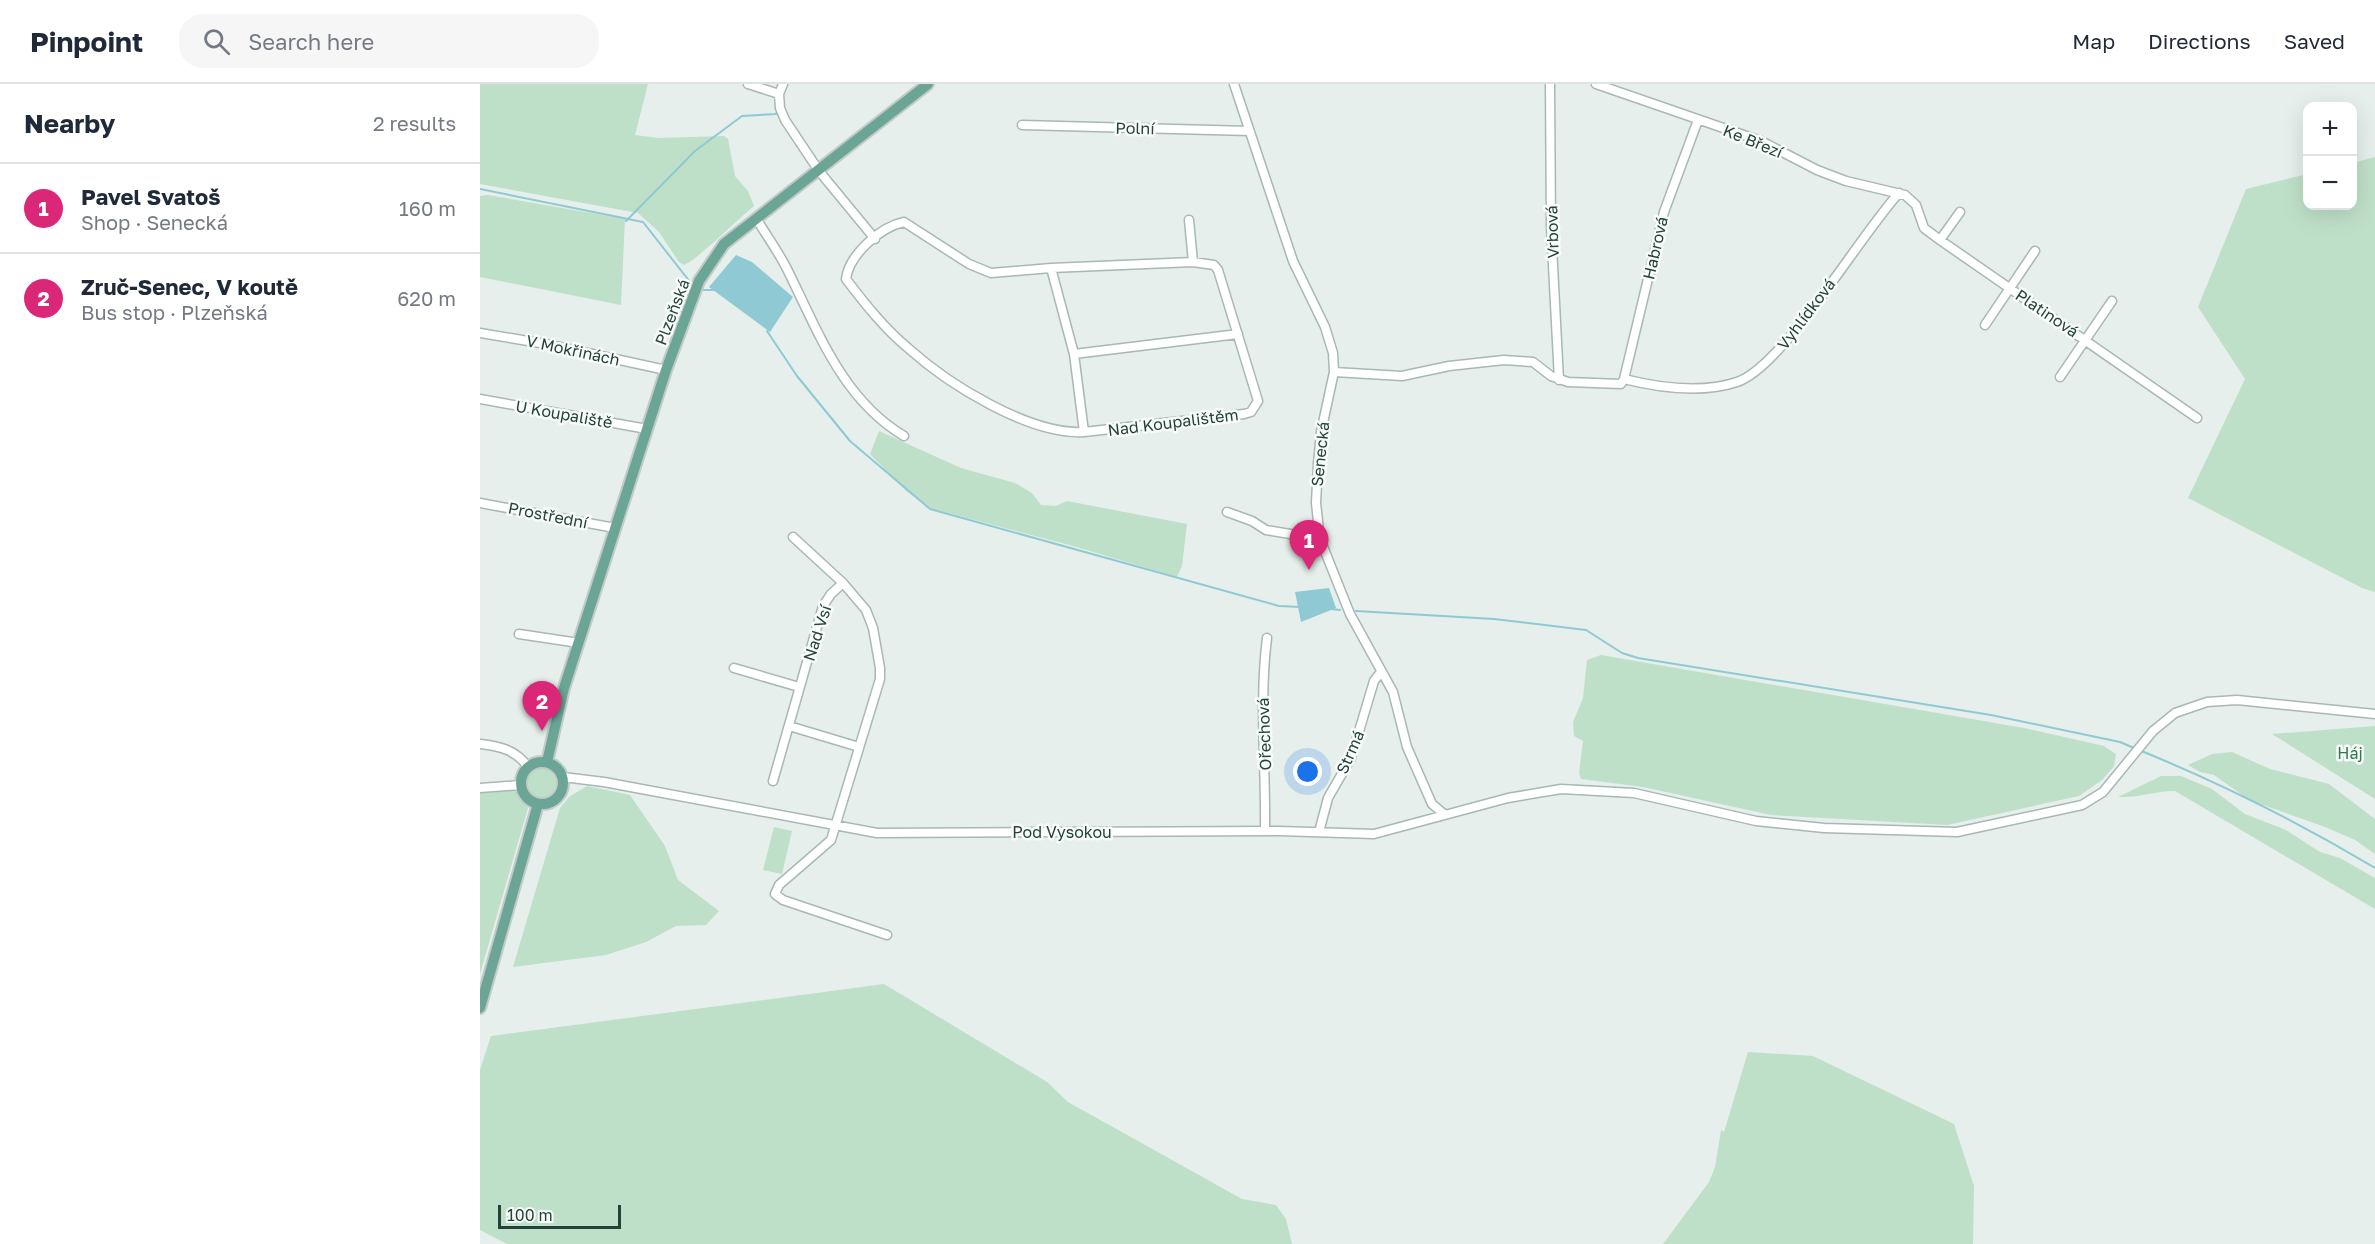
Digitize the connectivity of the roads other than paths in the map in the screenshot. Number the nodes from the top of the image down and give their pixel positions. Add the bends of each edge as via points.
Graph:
1 (748, 84) edge
2 (783, 84) edge
3 (928, 84) edge
4 (1234, 84) edge
5 (1550, 84) edge
6 (1596, 84) edge
7 (779, 94) junction
8 (1698, 120) junction
9 (1022, 125) dead end
10 (1249, 130) junction
11 (819, 171) junction
12 (1899, 193) junction
13 (1910, 198) joint
14 (1959, 212) dead end
15 (756, 218) junction
16 (1189, 220) dead end
17 (875, 239) junction
18 (1940, 240) junction
19 (2035, 252) dead end
20 (1193, 262) junction
21 (1050, 268) junction
22 (2010, 288) junction
23 (2112, 301) dead end
24 (1985, 325) dead end
25 (480, 333) edge
26 (1238, 334) junction
27 (2086, 339) junction
28 (1074, 354) junction
29 (666, 370) junction
30 (1334, 372) junction
31 (2061, 377) dead end
32 (1559, 380) junction
33 (1624, 380) junction
34 (480, 399) edge
35 (2198, 418) dead end
36 (647, 429) junction
37 (1084, 432) junction
38 (904, 436) dead end
39 (480, 503) edge
40 (1227, 512) dead end
41 (615, 528) junction
42 (793, 537) dead end
43 (1320, 539) junction
44 (843, 583) junction
45 (519, 634) dead end
46 (1267, 638) dead end
47 (579, 643) junction
48 (734, 669) dead end
49 (1381, 672) junction
50 (800, 687) junction
51 (2375, 714) edge
52 (789, 726) junction
53 (480, 744) edge
54 (859, 747) junction
55 (547, 762) junction
56 (528, 767) junction
57 (563, 777) junction
58 (773, 781) dead end
59 (521, 785) junction
60 (480, 788) edge
61 (538, 804) junction
62 (1444, 813) junction
63 (836, 827) junction
64 (1265, 831) junction
65 (1319, 832) junction
66 (887, 935) dead end
67 (480, 1008) edge

1 - 7 street
2 - 7 street
3 - 11 main road, Plzeňská
4 - 10 street, Senecká
5 - 32 street, Vrbová via 1551,227
6 - 8 street, Ke Březí
7 - 11 street via 785,120
8 - 12 street, Ke Březí via 1761,141 1846,181
8 - 33 street, Habrová via 1664,212
9 - 10 street, Polní
10 - 30 street, Senecká via 1293,261 1325,327
11 - 15 main road, Plzeňská
11 - 17 street
12 - 13 street, Ke Březí
12 - 33 street, Vyhlídková via 1781,348 1739,382 1711,388 1658,387
13 - 18 street, Platinová via 1924,228
14 - 18 street
15 - 29 main road, Plzeňská via 710,261
15 - 38 street via 787,269 813,326 854,392 875,416
16 - 20 street
17 - 21 street, Nad Koupalištěm via 904,222 989,273
17 - 37 street, Nad Koupalištěm via 848,267 846,279 908,348 949,379 997,407 1042,426
18 - 22 street, Platinová
19 - 22 street
20 - 21 street, Nad Koupalištěm
20 - 26 street, Nad Koupalištěm via 1209,262 1218,270
21 - 28 street, Nad Koupalištěm
22 - 24 street
22 - 27 street, Platinová
23 - 27 street
25 - 29 street, V Mokřinách
26 - 28 street
26 - 37 street, Nad Koupalištěm via 1258,401 1251,412
27 - 31 street
27 - 35 street, Platinová
28 - 37 street, Nad Koupalištěm
29 - 36 main road, Plzeňská
30 - 32 street via 1402,376 1504,360 1533,362
30 - 43 street, Senecká via 1318,464 1316,503
32 - 33 street, Vyhlídková via 1621,384
34 - 36 street, U Koupaliště
36 - 41 main road, Plzeňská
39 - 41 street, Prostřední
40 - 43 street via 1266,530
41 - 47 main road, Plzeňská
42 - 44 street, Nad Vsí
43 - 49 street, Senecká via 1350,614
44 - 50 street, Nad Vsí via 823,606
44 - 54 street, Nad Vsí via 866,610 880,668
45 - 47 street
46 - 64 street, Ořechová via 1262,678
47 - 55 main road, Plzeňská
48 - 50 street
49 - 62 street, Senecká via 1393,692 1407,747 1432,804
49 - 65 street, Strmá via 1371,688 1351,758 1328,798
50 - 52 street, Nad Vsí
51 - 62 street, Pod Vysokou via 2237,700 2206,702 2175,713 2153,730 2103,792 2082,805 1957,832 1824,828 1756,821 1634,794 1562,789
52 - 54 street
52 - 58 street, Nad Vsí
53 - 56 street via 517,754
54 - 63 street, Nad Vsí
55 - 56 main road
55 - 57 main road
56 - 59 main road
57 - 61 main road via 562,791 556,799
57 - 63 street, Pod Vysokou
59 - 60 street
59 - 61 main road via 526,797
61 - 67 main road
62 - 65 street, Pod Vysokou via 1374,834
63 - 64 street, Pod Vysokou via 877,833
63 - 66 street, Nad Vsí via 831,840 776,889 776,896
64 - 65 street, Pod Vysokou

